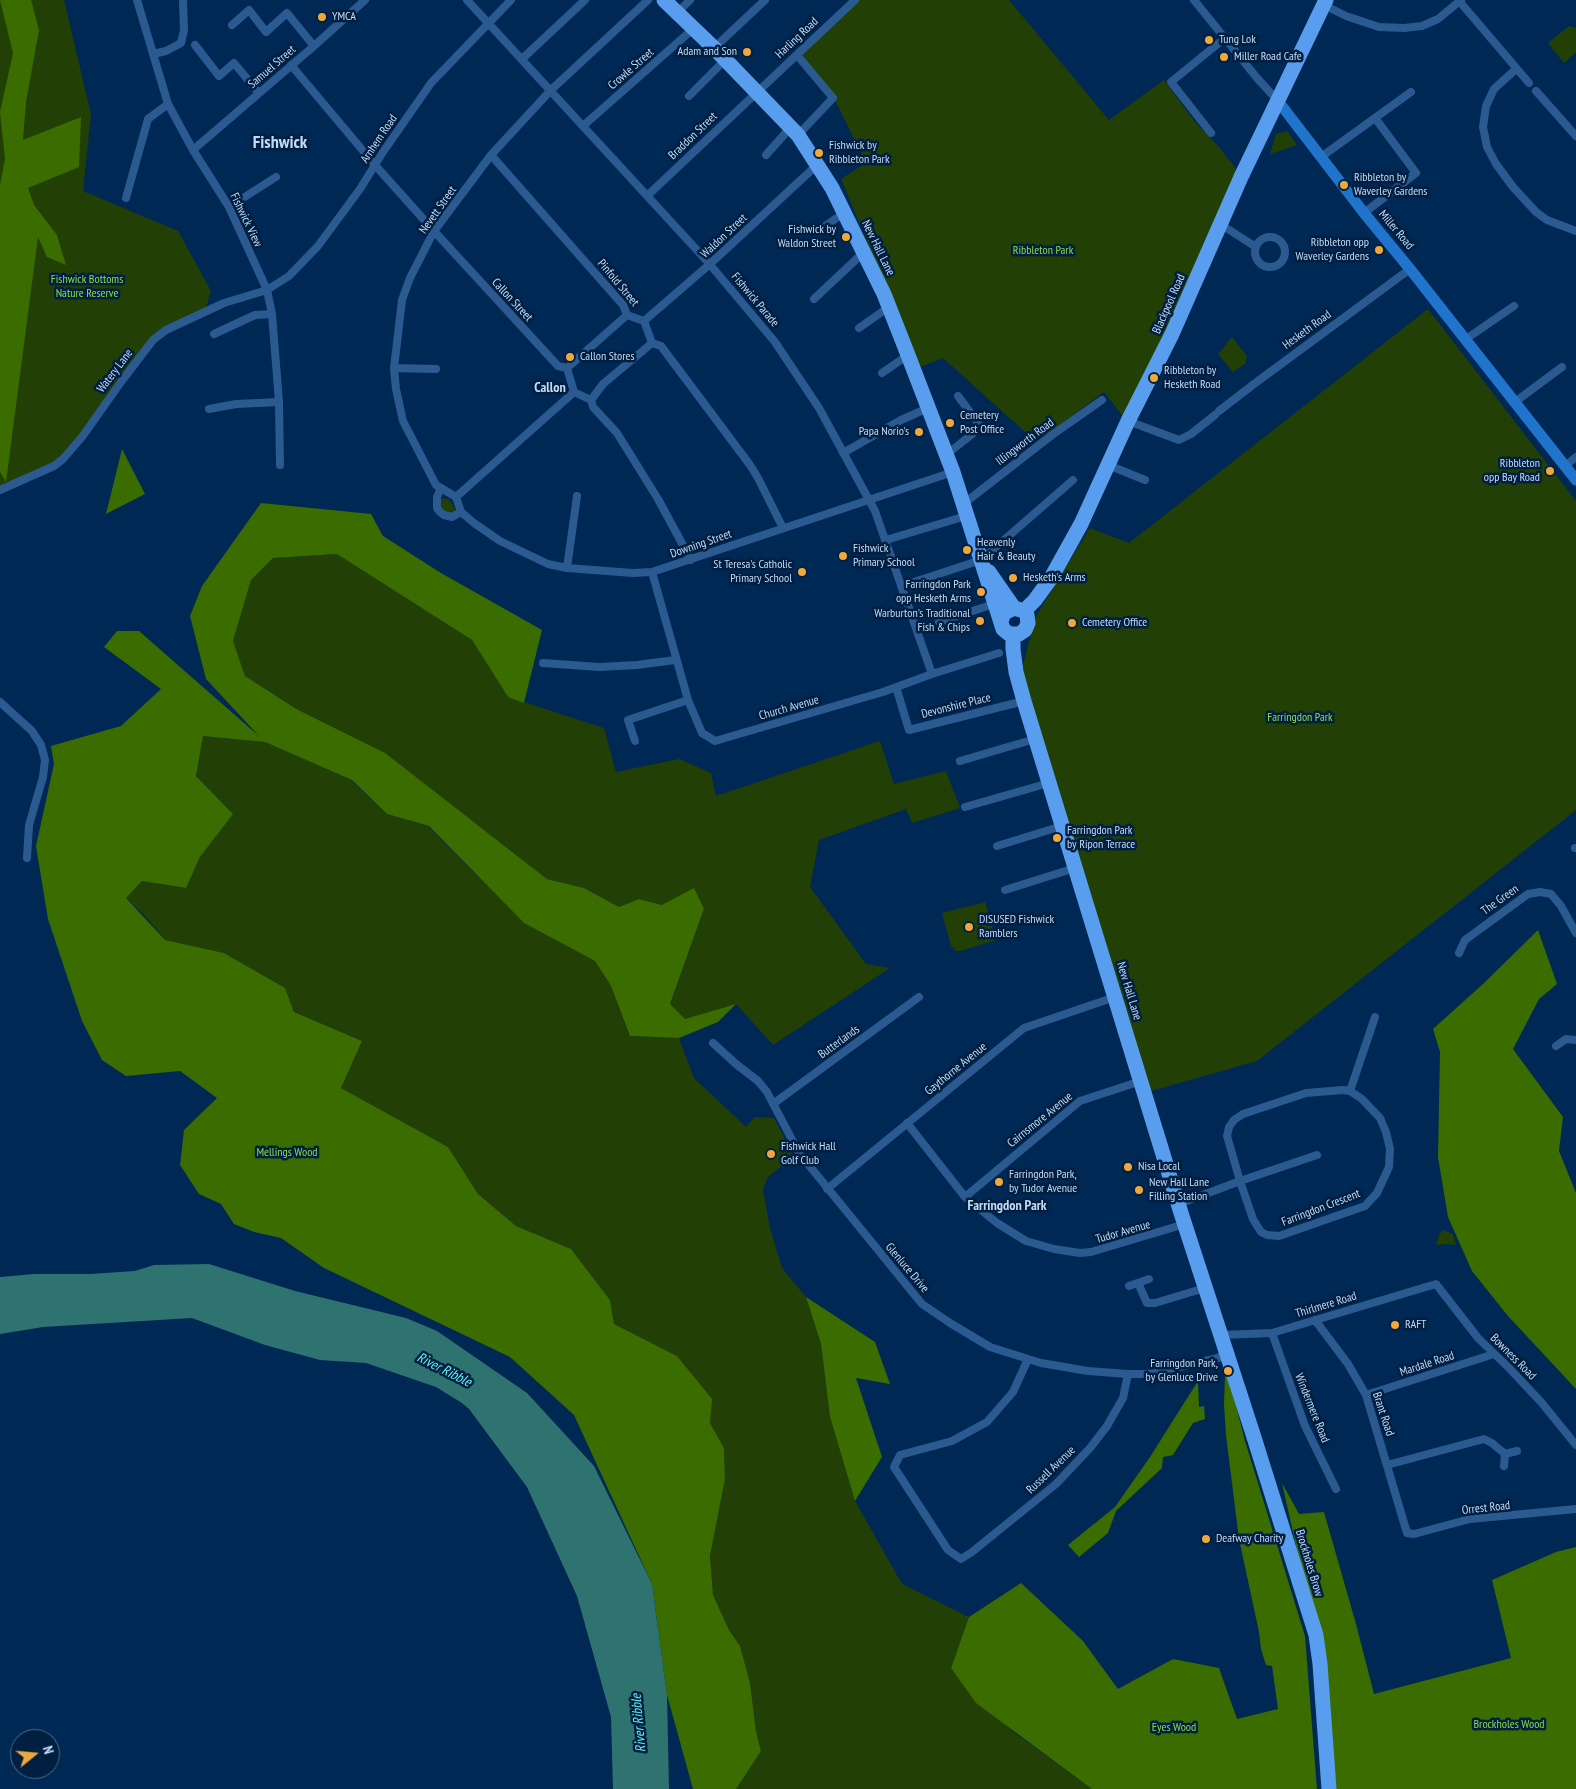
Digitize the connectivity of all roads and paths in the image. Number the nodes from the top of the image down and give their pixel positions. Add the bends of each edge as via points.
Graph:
1 (137, 0) edge
2 (182, 0) edge
3 (364, 0) edge
4 (467, 0) edge
5 (511, 0) edge
6 (585, 0) edge
7 (648, 0) edge
8 (664, 0) edge
9 (690, 0) edge
10 (765, 0) edge
11 (854, 0) edge
12 (1194, 0) edge
13 (1461, 1) edge
14 (1325, 3) edge
15 (677, 13) junction
16 (488, 22) junction
17 (232, 25) dead end
18 (693, 29) junction
19 (1225, 38) junction
20 (195, 46) dead end
21 (314, 46) junction
22 (714, 48) junction
23 (153, 54) junction
24 (797, 55) junction
25 (522, 58) junction
26 (725, 60) junction
27 (291, 65) junction
28 (1516, 69) junction
29 (1529, 83) dead end
30 (551, 90) junction
31 (1536, 91) dead end
32 (756, 92) junction
33 (1411, 92) dead end
34 (258, 93) junction
35 (689, 96) dead end
36 (1278, 102) junction
37 (168, 104) junction
38 (1375, 118) junction
39 (583, 126) junction
40 (794, 131) junction
41 (1211, 133) dead end
42 (1576, 136) edge
43 (193, 150) junction
44 (766, 155) dead end
45 (491, 156) junction
46 (1321, 157) junction
47 (375, 165) junction
48 (817, 165) junction
49 (276, 177) dead end
50 (647, 196) junction
51 (126, 198) dead end
52 (230, 207) junction
53 (845, 212) junction
54 (1364, 213) junction
55 (1220, 224) junction
56 (821, 229) dead end
57 (434, 231) junction
58 (1576, 231) edge
59 (1256, 248) junction
60 (864, 252) junction
61 (710, 264) junction
62 (1410, 268) junction
63 (266, 290) junction
64 (814, 299) dead end
65 (1514, 306) dead end
66 (889, 307) junction
67 (272, 314) junction
68 (627, 315) junction
69 (644, 321) junction
70 (858, 328) dead end
71 (214, 334) dead end
72 (1466, 339) junction
73 (652, 343) junction
74 (908, 355) junction
75 (1562, 367) dead end
76 (394, 368) junction
77 (567, 368) junction
78 (436, 369) dead end
79 (882, 373) dead end
80 (574, 392) junction
81 (958, 396) dead end
82 (591, 400) junction
83 (1102, 400) dead end
84 (278, 402) junction
85 (1515, 402) junction
86 (928, 408) junction
87 (209, 409) dead end
88 (1128, 422) junction
89 (844, 453) junction
90 (946, 455) junction
91 (1576, 457) edge
92 (280, 465) dead end
93 (1108, 465) junction
94 (1565, 466) junction
95 (953, 472) junction
96 (1073, 480) dead end
97 (1145, 480) dead end
98 (1576, 480) edge
99 (442, 488) junction
100 (0, 490) edge
101 (577, 496) dead end
102 (456, 497) junction
103 (870, 500) junction
104 (964, 510) junction
105 (461, 512) junction
106 (783, 528) junction
107 (886, 540) junction
108 (691, 560) junction
109 (981, 560) junction
110 (567, 568) junction
111 (652, 572) junction
112 (902, 586) junction
113 (1008, 611) junction
114 (939, 622) dead end
115 (1013, 635) junction
116 (999, 654) dead end
117 (675, 660) junction
118 (543, 663) dead end
119 (932, 674) junction
120 (896, 687) junction
121 (688, 700) junction
122 (1024, 701) junction
123 (0, 702) edge
124 (1035, 739) junction
125 (635, 741) dead end
126 (960, 761) dead end
127 (1050, 783) junction
128 (965, 807) dead end
129 (1062, 826) junction
130 (997, 846) dead end
131 (26, 858) dead end
132 (1075, 868) junction
133 (1005, 890) dead end
134 (1576, 933) edge
135 (1459, 953) dead end
136 (919, 997) dead end
137 (1115, 997) junction
138 (1375, 1017) dead end
139 (1576, 1040) edge
140 (713, 1043) dead end
141 (1556, 1046) dead end
142 (1141, 1081) junction
143 (1350, 1091) junction
144 (773, 1104) junction
145 (907, 1123) junction
146 (1317, 1155) dead end
147 (1240, 1181) junction
148 (827, 1189) junction
149 (965, 1197) junction
150 (1179, 1204) junction
151 (1185, 1224) junction
152 (1149, 1279) dead end
153 (1138, 1283) junction
154 (1436, 1284) joint
155 (1128, 1286) dead end
156 (1205, 1288) junction
157 (1315, 1320) junction
158 (1272, 1333) junction
159 (1221, 1335) junction
160 (1226, 1353) junction
161 (1494, 1354) junction
162 (1028, 1359) junction
163 (1128, 1374) junction
164 (1366, 1395) junction
165 (1576, 1446) edge
166 (1517, 1451) dead end
167 (1505, 1454) junction
168 (1387, 1465) junction
169 (1504, 1466) dead end
170 (1336, 1490) dead end
171 (1576, 1509) edge
172 (1404, 1528) joint
173 (1329, 1789) edge

1 - 23 street, Fishwick View
2 - 23 street via 184,30 181,43
3 - 21 street, Samuel Street
4 - 16 street, Fishwick Parade
5 - 16 street, Arnhem Road
6 - 25 street
7 - 30 street, Nevett Street
8 - 15 highway, New Hall Lane
9 - 15 street
10 - 22 street
11 - 24 street, Harling Road
12 - 19 street, Miller Road
13 - 14 street via 1438,19 1422,26 1404,28 1379,27 1346,16
13 - 28 street
14 - 36 highway, Blackpool Road
15 - 18 highway, New Hall Lane
16 - 25 street, Fishwick Parade
16 - 47 street, Arnhem Road via 431,83
17 - 21 street via 249,10 266,32 287,13
18 - 22 highway, New Hall Lane
18 - 39 street, Crowle Street
19 - 36 street, Miller Road
19 - 41 street via 1171,82
20 - 34 street via 219,76 234,63
21 - 27 street, Samuel Street
22 - 26 highway, New Hall Lane
23 - 37 street, Fishwick View
24 - 32 street, Harling Road
24 - 40 street via 833,98
25 - 30 street, Fishwick Parade
26 - 32 highway, New Hall Lane
26 - 35 street
27 - 34 street, Samuel Street
27 - 47 street, Callon Street
28 - 29 street
28 - 58 street via 1494,89 1486,106 1483,127 1486,147 1512,187 1536,212
30 - 39 street, Fishwick Parade
30 - 45 street, Nevett Street
31 - 42 street
32 - 40 highway, New Hall Lane
32 - 50 street, Braddon Street
33 - 38 street
34 - 43 street, Samuel Street
36 - 46 street, Miller Road
36 - 55 highway, Blackpool Road
37 - 43 street, Fishwick View
37 - 51 street via 148,119
38 - 46 street
38 - 54 street via 1416,173
39 - 50 street, Fishwick Parade
40 - 44 street
40 - 48 highway, New Hall Lane
43 - 52 street, Fishwick View
45 - 57 street, Nevett Street
45 - 68 street, Pinfold Street via 623,305
46 - 54 street, Miller Road
47 - 57 street, Callon Street
47 - 63 street, Arnhem Road via 318,246 289,276
48 - 53 highway, New Hall Lane
48 - 61 street, Waldon Street
49 - 52 street
50 - 61 street, Fishwick Parade
52 - 63 street, Fishwick View
53 - 56 street
53 - 60 highway, New Hall Lane
54 - 62 street, Miller Road
55 - 59 street
55 - 88 highway, Blackpool Road via 1172,334
57 - 76 street, Nevett Street via 402,300
57 - 77 street, Callon Street via 558,366
59 - 59 street via 1262,239 1272,237 1285,247 1284,260 1276,266 1264,266 1257,259
60 - 64 street
60 - 66 highway, New Hall Lane
61 - 69 street, Waldon Street
61 - 89 street, Fishwick Parade via 775,342 819,408
62 - 72 street, Miller Road
62 - 88 street, Hesketh Road via 1191,434 1179,440
63 - 67 street, Fishwick View
63 - 100 street, Watery Lane via 224,303 166,330 153,340 63,459
65 - 72 street
66 - 70 street
66 - 74 highway, New Hall Lane
67 - 71 street via 255,314
67 - 84 street, Fishwick View
68 - 69 street, Pinfold Street
68 - 77 street
69 - 73 street, Pinfold Street
72 - 85 street, Miller Road
73 - 82 street via 603,384
73 - 106 street, Pinfold Street via 661,346 750,465
74 - 79 street
74 - 86 highway, New Hall Lane
75 - 85 street
76 - 78 street
76 - 99 street, Nevett Street via 403,421 436,485
77 - 80 street
80 - 82 street
80 - 102 street
81 - 90 street via 981,427
82 - 108 street via 617,434
83 - 104 street, Illingworth Road via 1052,434
84 - 87 street
84 - 92 street, Fishwick View
85 - 94 street, Miller Road
86 - 89 street
86 - 90 highway, New Hall Lane
88 - 93 highway, Blackpool Road
89 - 103 street, Fishwick Parade
90 - 95 highway, New Hall Lane
91 - 94 street
93 - 97 street
93 - 113 highway, Blackpool Road via 1051,578 1034,600
94 - 98 street, Miller Road
95 - 103 street, Downing Street
95 - 104 highway, New Hall Lane
96 - 109 street
99 - 102 street, Nevett Street
99 - 105 street via 437,497 440,512 452,517
101 - 110 street
102 - 105 street
103 - 106 street, Downing Street
103 - 107 street, Fishwick Parade
104 - 107 street
104 - 109 highway, New Hall Lane
105 - 110 street, Downing Street via 500,541 548,564
106 - 108 street, Downing Street
107 - 112 street, Fishwick Parade
108 - 111 street, Downing Street
109 - 112 street
109 - 113 highway, New Hall Lane
109 - 113 highway, New Hall Lane
110 - 111 street, Downing Street
111 - 117 street, Church Avenue
112 - 119 street, Fishwick Parade
113 - 114 street
113 - 115 highway via 1004,631
113 - 115 highway via 1028,619 1027,627
115 - 122 highway, New Hall Lane via 1016,672
116 - 119 street, Church Avenue
117 - 118 street via 599,668
117 - 121 street, Church Avenue
119 - 120 street, Church Avenue
120 - 121 street, Church Avenue via 715,741 702,733
120 - 122 street, Devonshire Place via 909,730
121 - 125 street via 628,720
122 - 124 highway, New Hall Lane
123 - 131 street via 32,731 45,760 29,825
124 - 126 street
124 - 127 highway, New Hall Lane
127 - 128 street
127 - 129 highway, New Hall Lane
129 - 130 street
129 - 132 highway, New Hall Lane
132 - 133 street
132 - 137 highway, New Hall Lane
134 - 135 street, The Green via 1551,894 1528,894 1465,940
136 - 144 street, Butterlands
137 - 142 highway, New Hall Lane
137 - 145 street, Gaythorne Avenue via 1024,1028
138 - 143 street
139 - 141 street via 1566,1040
140 - 144 street, Glenluce Drive via 758,1081
142 - 149 street, Cairnsmore Avenue via 1080,1101
142 - 150 highway, New Hall Lane
143 - 147 street, Farringdon Crescent via 1306,1093 1234,1120 1227,1136
143 - 147 street, Farringdon Crescent via 1380,1118 1390,1149 1384,1180 1365,1206 1279,1236 1268,1236 1261,1232 1253,1219
144 - 148 street, Glenluce Drive via 798,1153
145 - 148 street, Gaythorne Avenue
145 - 149 street, Tudor Avenue
146 - 147 street
147 - 150 street
148 - 162 street, Glenluce Drive via 922,1304 990,1347
149 - 151 street, Tudor Avenue via 997,1223 1026,1240 1080,1253 1120,1245
150 - 151 highway, New Hall Lane
151 - 156 highway, New Hall Lane
152 - 153 street
153 - 155 street
153 - 156 street via 1147,1303
154 - 157 street, Thirlmere Road
154 - 161 street, Bowness Road
156 - 159 highway, New Hall Lane
157 - 158 street, Thirlmere Road
157 - 164 street, Brant Road via 1348,1364
158 - 159 street, Thirlmere Road
158 - 170 street, Windermere Road via 1305,1426
159 - 160 highway, New Hall Lane
160 - 163 street, Glenluce Drive via 1181,1367 1148,1374
160 - 173 highway, Brockholes Brow via 1316,1635
161 - 164 street, Mardale Road
161 - 165 street, Bowness Road via 1541,1402
162 - 163 street, Glenluce Drive via 1088,1371
162 - 163 street, Russell Avenue via 1013,1392 987,1422 952,1441 900,1455 894,1467 948,1550 961,1559 1056,1484 1090,1448 1123,1398
164 - 168 street, Brant Road
166 - 167 street
167 - 168 street via 1484,1438
167 - 169 street
168 - 172 street, Brant Road
171 - 172 street, Orrest Road via 1470,1519 1410,1534

